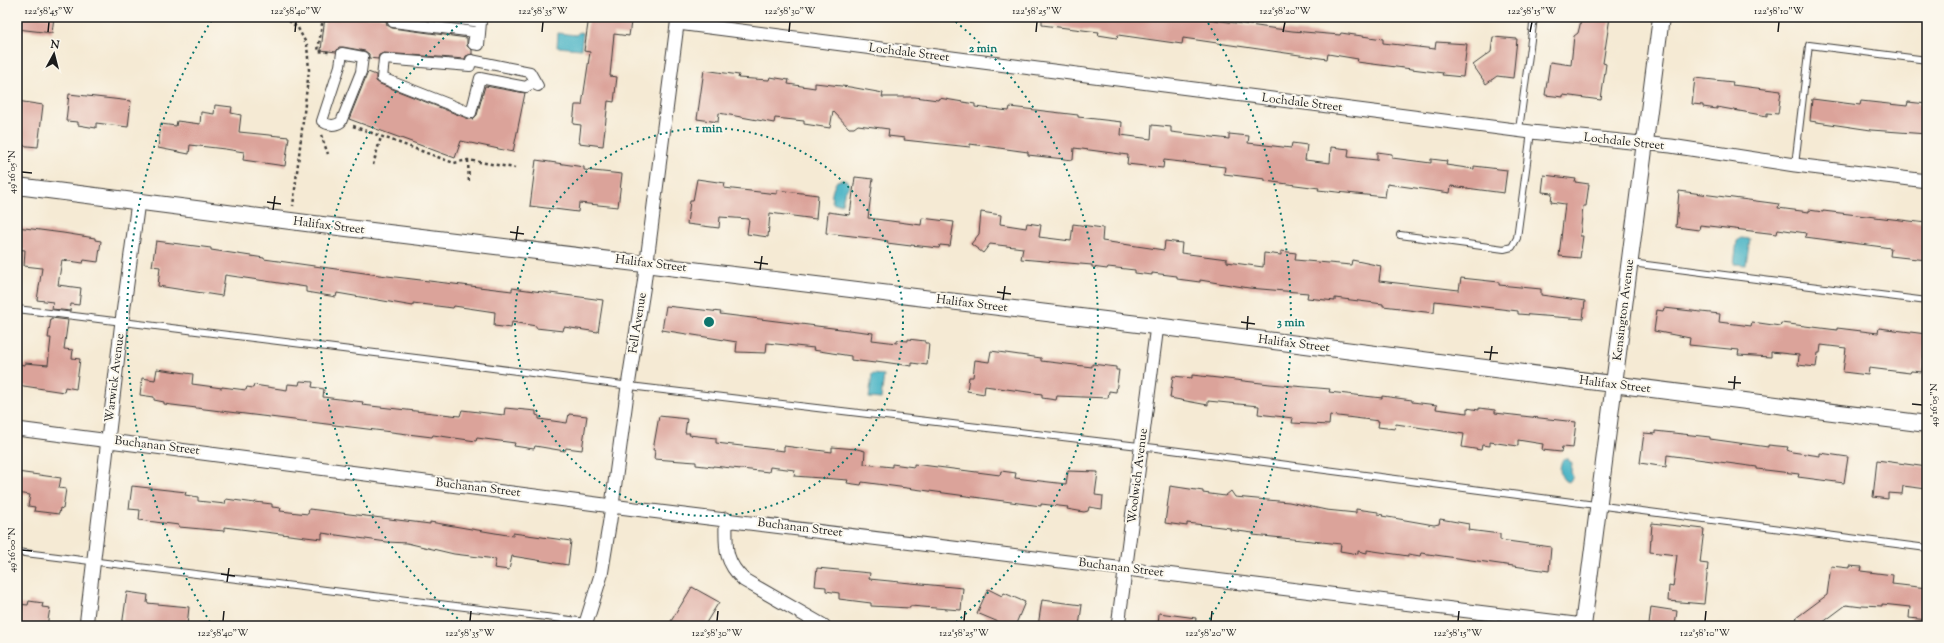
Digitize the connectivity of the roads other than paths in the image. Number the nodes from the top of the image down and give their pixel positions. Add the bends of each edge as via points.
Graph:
1 (391, 17) edge
2 (445, 17) edge
3 (1534, 17) edge
4 (1661, 17) edge
5 (678, 20) edge
6 (471, 60) joint
7 (1927, 60) edge
8 (340, 122) joint
9 (1525, 131) junction
10 (1644, 144) junction
11 (1795, 165) junction
12 (1927, 181) edge
13 (17, 186) edge
14 (138, 202) junction
15 (1400, 235) dead end
16 (1629, 263) junction
17 (647, 264) junction
18 (1927, 301) edge
19 (17, 309) edge
20 (122, 321) junction
21 (1157, 326) junction
22 (1614, 385) junction
23 (628, 386) junction
24 (1927, 424) edge
25 (17, 429) edge
26 (108, 440) junction
27 (1141, 446) junction
28 (1599, 504) junction
29 (611, 505) junction
30 (726, 519) junction
31 (1927, 548) edge
32 (17, 552) edge
33 (94, 561) junction
34 (1127, 568) junction
35 (586, 624) edge
36 (819, 625) edge
37 (86, 626) edge
38 (1118, 626) edge
39 (1583, 626) edge

1 - 2 street via 394,17 393,22 475,32 473,44 479,45 481,22
3 - 9 lane
4 - 10 street, Kensington Avenue
5 - 9 street, Lochdale Street
5 - 17 street, Fell Avenue
6 - 6 street via 530,72 538,86 532,83 526,87 480,78 471,113 382,78 384,59 470,66
7 - 11 lane via 1809,45
8 - 8 street via 361,72 364,57 342,52 322,121 327,124
9 - 10 street, Lochdale Street
9 - 15 lane via 1517,238 1512,247 1504,249
10 - 11 street, Lochdale Street
10 - 16 street, Kensington Avenue
11 - 12 street, Lochdale Street
13 - 14 street, Halifax Street
14 - 17 street, Halifax Street
14 - 20 street, Warwick Avenue
16 - 18 lane
16 - 22 street, Kensington Avenue
17 - 21 street, Halifax Street
17 - 23 street, Fell Avenue
19 - 20 lane
20 - 23 lane
20 - 26 street, Warwick Avenue
21 - 22 street, Halifax Street
21 - 27 street, Woolwich Avenue
22 - 24 street, Halifax Street
22 - 28 street, Kensington Avenue
23 - 27 lane
23 - 29 street, Fell Avenue
25 - 26 street, Buchanan Street
26 - 29 street, Buchanan Street
26 - 33 street, Warwick Avenue
27 - 28 lane
27 - 34 street, Woolwich Avenue
28 - 31 lane
28 - 39 street, Kensington Avenue
29 - 30 street, Buchanan Street
29 - 35 street, Fell Avenue via 601,575
30 - 34 street, Buchanan Street
30 - 36 street via 727,558 733,570 744,580
32 - 33 lane
33 - 35 lane
33 - 37 street, Warwick Avenue
34 - 38 street, Woolwich Avenue
34 - 39 street, Buchanan Street

